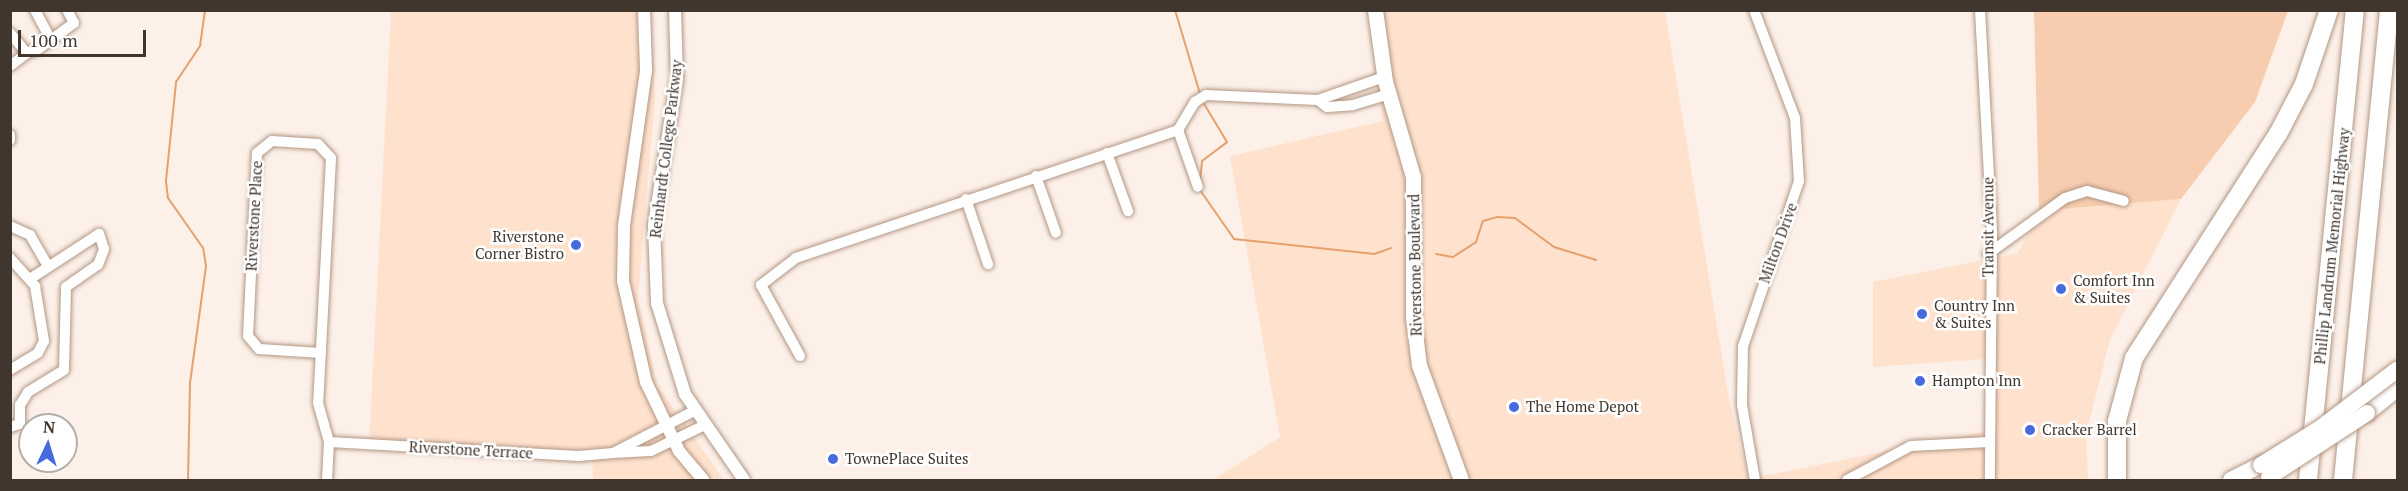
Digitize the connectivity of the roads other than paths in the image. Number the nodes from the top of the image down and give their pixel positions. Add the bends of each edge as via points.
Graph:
1 (36, 10) edge
2 (67, 10) edge
3 (644, 10) edge
4 (675, 10) edge
5 (1374, 10) edge
6 (1754, 10) edge
7 (1980, 10) edge
8 (2329, 10) edge
9 (2355, 10) edge
10 (2389, 10) edge
11 (10, 33) edge
12 (51, 40) junction
13 (27, 53) junction
14 (10, 66) edge
15 (1384, 77) junction
16 (1390, 94) junction
17 (1318, 100) junction
18 (1178, 130) junction
19 (10, 135) edge
20 (10, 140) edge
21 (1107, 153) junction
22 (1036, 176) junction
23 (1198, 187) dead end
24 (966, 199) junction
25 (2124, 201) dead end
26 (1128, 211) dead end
27 (10, 226) edge
28 (1056, 233) dead end
29 (1988, 255) junction
30 (10, 258) edge
31 (988, 264) dead end
32 (47, 265) junction
33 (30, 279) junction
34 (321, 353) junction
35 (801, 356) dead end
36 (2397, 369) edge
37 (10, 370) edge
38 (2397, 388) edge
39 (694, 411) junction
40 (667, 426) junction
41 (703, 426) junction
42 (10, 427) edge
43 (329, 441) junction
44 (675, 441) junction
45 (1989, 442) junction
46 (613, 453) junction
47 (2264, 474) edge
48 (327, 480) edge
49 (703, 480) edge
50 (744, 480) edge
51 (1461, 480) edge
52 (1755, 480) edge
53 (1847, 480) edge
54 (1990, 480) edge
55 (2117, 480) edge
56 (2231, 480) edge
57 (2308, 480) edge
58 (2343, 480) edge

1 - 12 street
2 - 12 street via 74,23
3 - 40 street, Reinhardt College Parkway via 646,71 624,226 623,281 637,357
4 - 39 street, Reinhardt College Parkway via 677,78 656,209 653,272 666,348
5 - 15 main road, Riverstone Boulevard
6 - 52 street, Milton Drive via 1795,118 1799,181 1743,346 1742,405
7 - 29 street, Transit Avenue
8 - 55 highway via 2318,49 2284,123 2134,358 2117,421
9 - 57 highway, Phillip Landrum Memorial Highway
10 - 58 highway
11 - 13 street
12 - 13 street
13 - 14 street
15 - 16 main road, Riverstone Boulevard
15 - 17 street
16 - 17 street via 1353,105 1327,107
16 - 51 main road, Riverstone Boulevard via 1413,177 1413,317 1419,365
17 - 18 street via 1206,95 1195,102
18 - 21 street
18 - 23 street
19 - 20 street
21 - 22 street
21 - 26 street
22 - 24 street
22 - 28 street
24 - 31 street
24 - 35 street via 796,258 761,285
25 - 29 street via 2087,191 2065,198 2010,244
27 - 32 street via 30,235
29 - 45 street, Transit Avenue
30 - 33 street
32 - 33 street
32 - 42 street via 99,234 104,249 99,265 66,287 64,369 28,392 20,405 20,424
33 - 37 street via 44,341 38,353
34 - 34 street, Riverstone Place via 331,158 318,144 272,141 257,153 248,336 259,349
34 - 43 street, Riverstone Place via 318,402
36 - 47 main road, bridge
38 - 47 main road, bridge
39 - 40 street, Riverstone Terrace
39 - 41 street, Reinhardt College Parkway
40 - 44 street, Reinhardt College Parkway
40 - 46 street, Riverstone Terrace
41 - 44 street, Riverstone Terrace
41 - 50 street, Reinhardt College Parkway
43 - 46 street, Riverstone Terrace via 579,456
43 - 48 street, Riverstone Place
44 - 46 street, Riverstone Terrace via 632,455
44 - 49 street, Reinhardt College Parkway
45 - 53 street via 1911,446
45 - 54 street, Transit Avenue
47 - 56 main road

